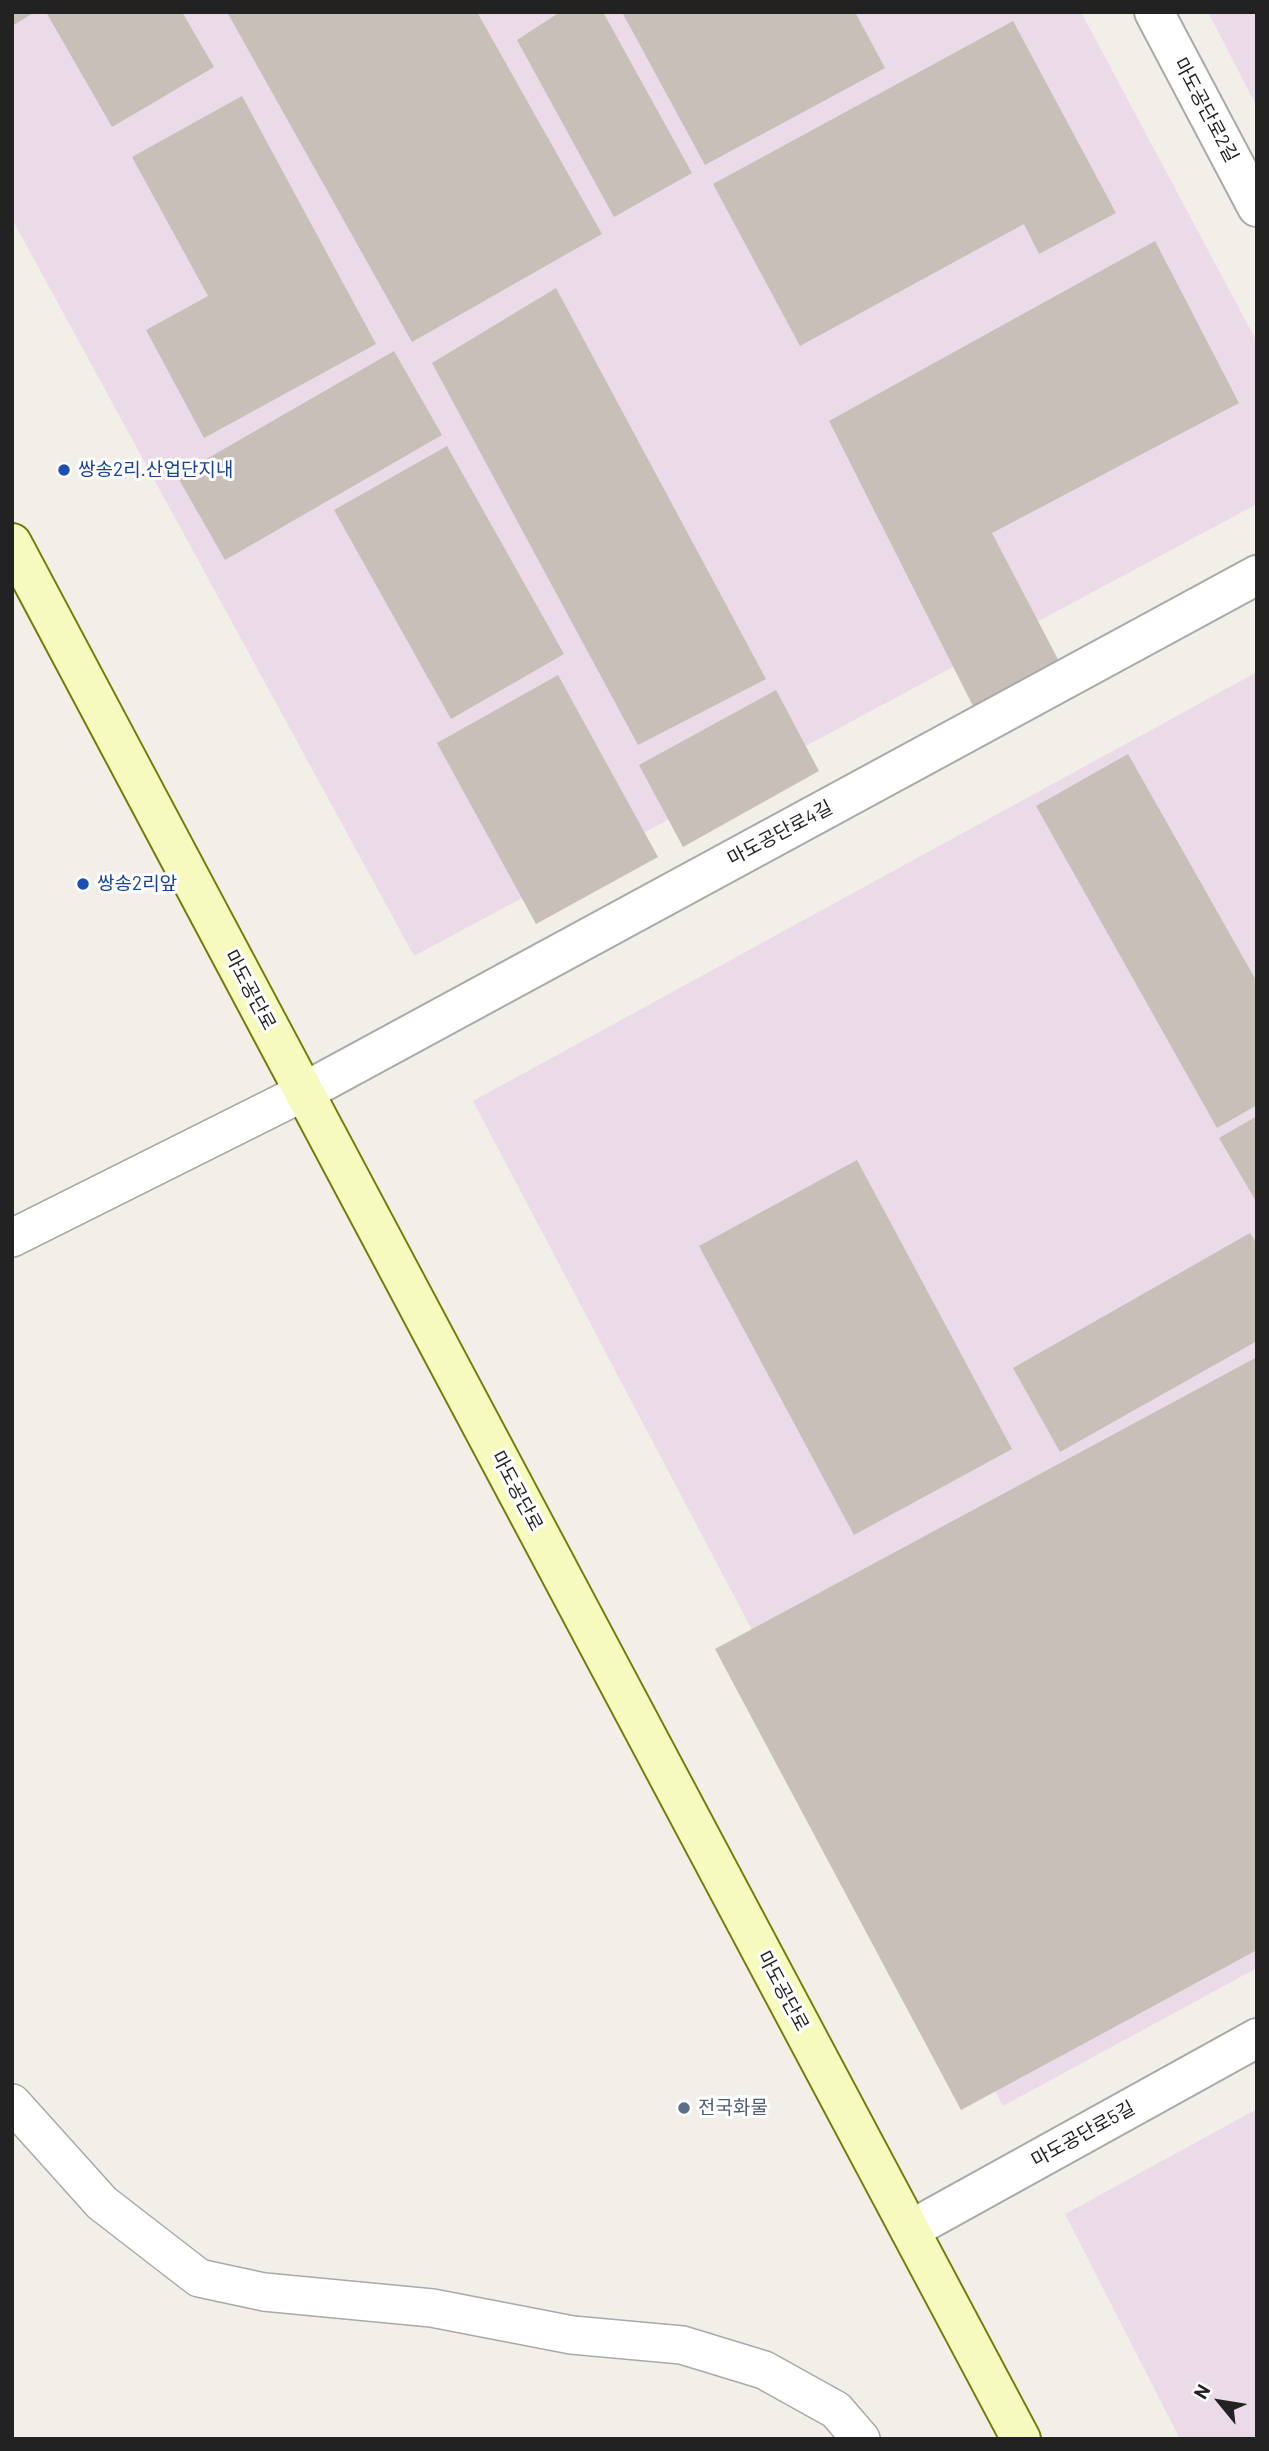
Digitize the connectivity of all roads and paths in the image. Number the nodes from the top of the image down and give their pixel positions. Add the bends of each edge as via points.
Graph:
1 (1154, 12) edge
2 (1257, 207) edge
3 (12, 543) edge
4 (1257, 575) edge
5 (304, 1092) junction
6 (12, 1238) edge
7 (1257, 2038) edge
8 (12, 2102) edge
9 (910, 2230) junction
10 (861, 2439) edge
11 (1021, 2439) edge

1 - 2 street, 마도공단로2길
3 - 5 main road, 마도공단로
4 - 5 street, 마도공단로4길
5 - 6 street
5 - 9 main road, 마도공단로
7 - 9 street, 마도공단로5길
8 - 10 street via 102,2203 200,2278 264,2292 432,2308 572,2335 682,2345 764,2370 836,2410
9 - 11 main road, 마도공단로

